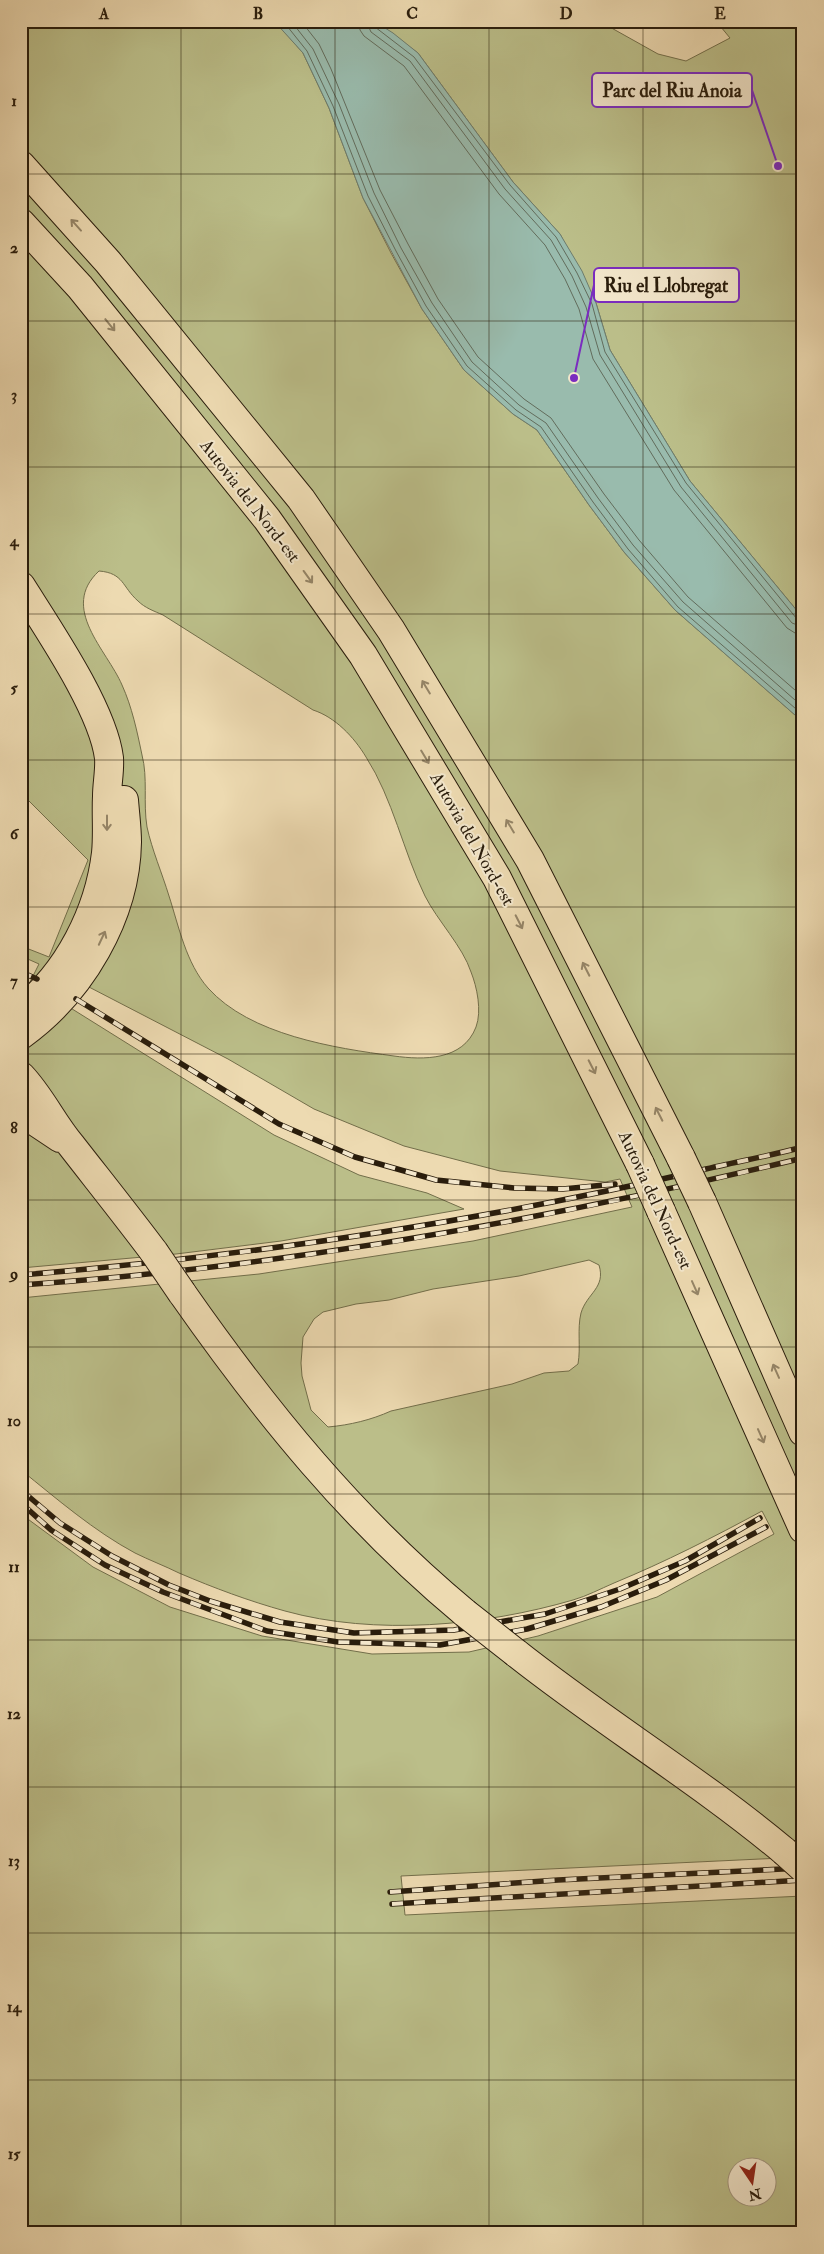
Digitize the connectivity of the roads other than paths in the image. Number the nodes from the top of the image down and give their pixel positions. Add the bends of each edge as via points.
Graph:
1 (21, 165) edge
2 (21, 223) edge
3 (21, 586) edge
4 (109, 758) junction
5 (23, 1024) edge
6 (25, 1080) edge
7 (21, 1112) edge
8 (70, 1144) junction
9 (803, 1432) edge
10 (803, 1529) edge
11 (794, 1860) edge

9 -> 1 main road, bridge via 702,1202 530,860 391,630 301,499 108,262
2 -> 10 main road, Autovia del Nord-est, bridge via 80,287 267,520 363,655 497,878 640,1164
3 - 4 main road via 85,695
4 -> 5 main road via 106,852 96,899 72,967
5 -> 4 main road via 60,1000 88,965 114,911 127,842 124,797
5 - 6 main road
6 - 8 main road
7 - 8 main road
8 - 11 main road, bridge via 105,1185 260,1401 304,1456 389,1546 516,1653 742,1817

